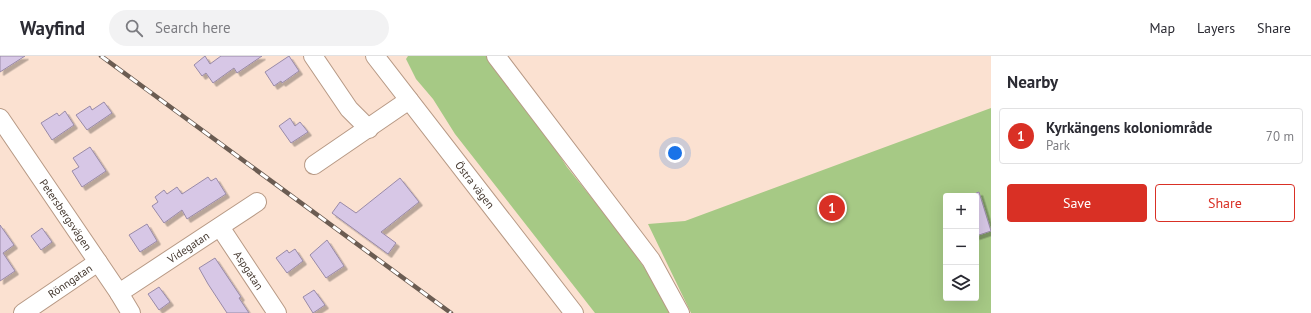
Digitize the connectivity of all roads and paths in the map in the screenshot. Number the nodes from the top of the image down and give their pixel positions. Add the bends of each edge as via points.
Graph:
1 (313, 56) edge
2 (496, 56) edge
3 (380, 57) edge
4 (409, 100) junction
5 (0, 118) edge
6 (369, 129) junction
7 (314, 165) dead end
8 (257, 202) dead end
9 (220, 227) junction
10 (98, 262) junction
11 (119, 293) junction
12 (23, 313) edge
13 (131, 313) edge
14 (277, 313) edge
15 (574, 313) edge
16 (680, 313) edge

1 - 6 street via 349,109
2 - 16 street via 651,260
3 - 4 street, Östra vägen
4 - 6 street
4 - 15 street, Östra vägen
5 - 10 street, Petersbergsvägen
6 - 7 street
8 - 9 street, Videgatan
9 - 11 street, Videgatan
9 - 14 street, Aspgatan
10 - 11 street, Petersbergsvägen
10 - 12 street, Rönngatan
11 - 13 street, Petersbergsvägen

